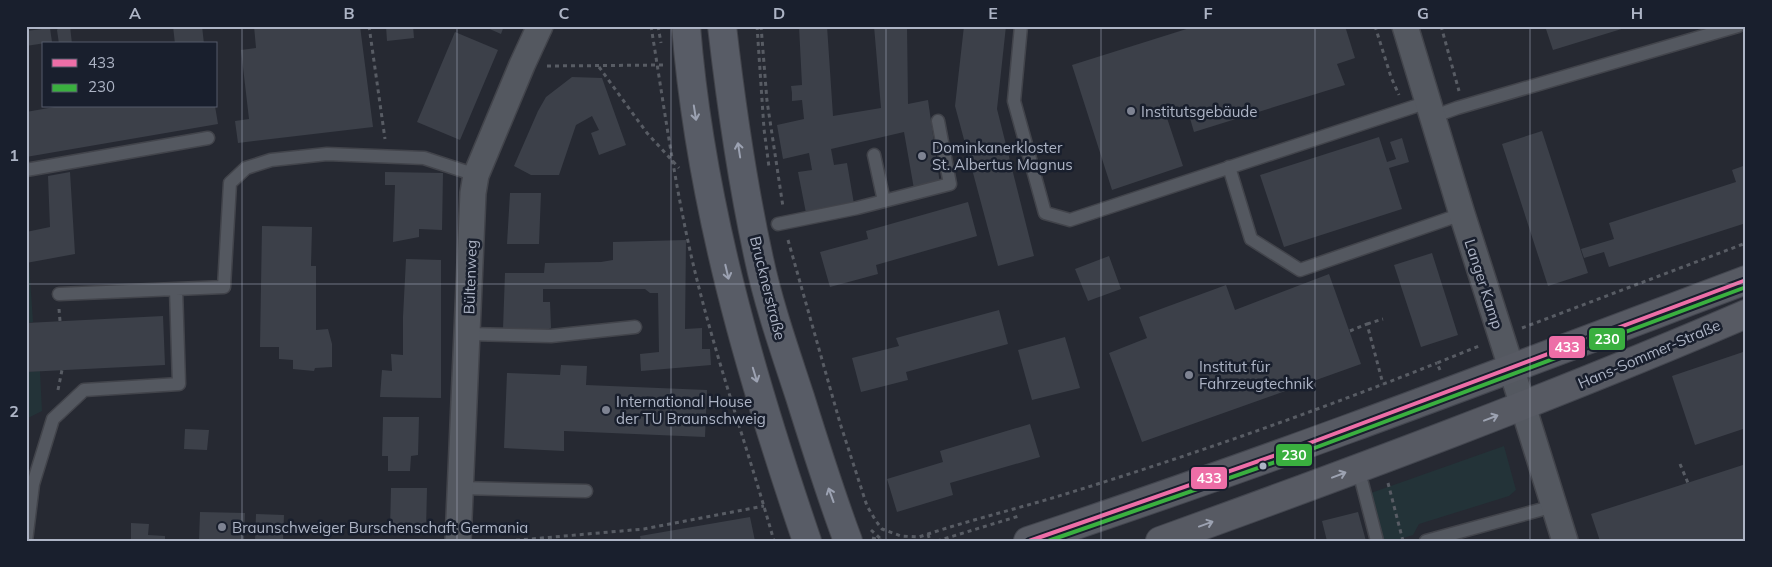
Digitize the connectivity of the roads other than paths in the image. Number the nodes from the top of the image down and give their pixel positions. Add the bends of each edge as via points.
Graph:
1 (540, 26) edge
2 (686, 26) edge
3 (722, 26) edge
4 (1021, 26) edge
5 (1405, 26) edge
6 (1738, 26) edge
7 (1422, 110) junction
8 (938, 121) dead end
9 (208, 138) dead end
10 (874, 155) dead end
11 (1229, 167) junction
12 (26, 170) edge
13 (476, 175) junction
14 (884, 201) junction
15 (1462, 214) junction
16 (782, 223) road end
17 (1746, 280) edge
18 (176, 289) junction
19 (59, 294) dead end
20 (1746, 314) edge
21 (635, 327) dead end
22 (468, 334) junction
23 (1512, 368) junction
24 (1523, 406) junction
25 (1362, 483) dead end
26 (461, 488) junction
27 (586, 491) dead end
28 (1554, 506) junction
29 (862, 531) edge
30 (26, 541) edge
31 (458, 541) edge
32 (807, 541) edge
33 (1028, 541) edge
34 (1160, 541) edge
35 (1377, 541) edge
36 (1426, 541) edge
37 (1565, 541) edge

1 - 13 street, Bültenweg
2 -> 32 main road via 695,112 727,276
29 -> 3 main road, Brucknerstraße via 828,486 765,286 733,114
4 - 11 lane via 1014,101 1045,213 1070,220
5 - 7 street, Langer Kamp
6 - 7 lane via 1457,108
7 - 11 lane
7 - 15 street, Langer Kamp
8 - 14 lane via 950,184
9 - 12 lane
10 - 14 lane
11 - 15 lane via 1251,239 1300,270
13 - 18 lane via 424,158 387,156 310,155 271,160 246,168 230,183 224,287
13 - 22 street, Bültenweg
14 - 16 lane
15 - 23 street, Langer Kamp
17 - 23 main road
18 - 19 lane
18 - 30 lane via 179,384 84,390 53,419 33,484
20 - 24 main road, Hans-Sommer-Straße
21 - 22 lane via 551,336
22 - 26 street, Bültenweg
23 - 24 street, Langer Kamp
23 - 33 main road via 1266,460
24 - 28 street, Langer Kamp
34 -> 24 main road, Hans-Sommer-Straße
25 - 35 lane
26 - 27 lane
26 - 31 street, Bültenweg
28 - 36 lane
28 - 37 street, Langer Kamp

